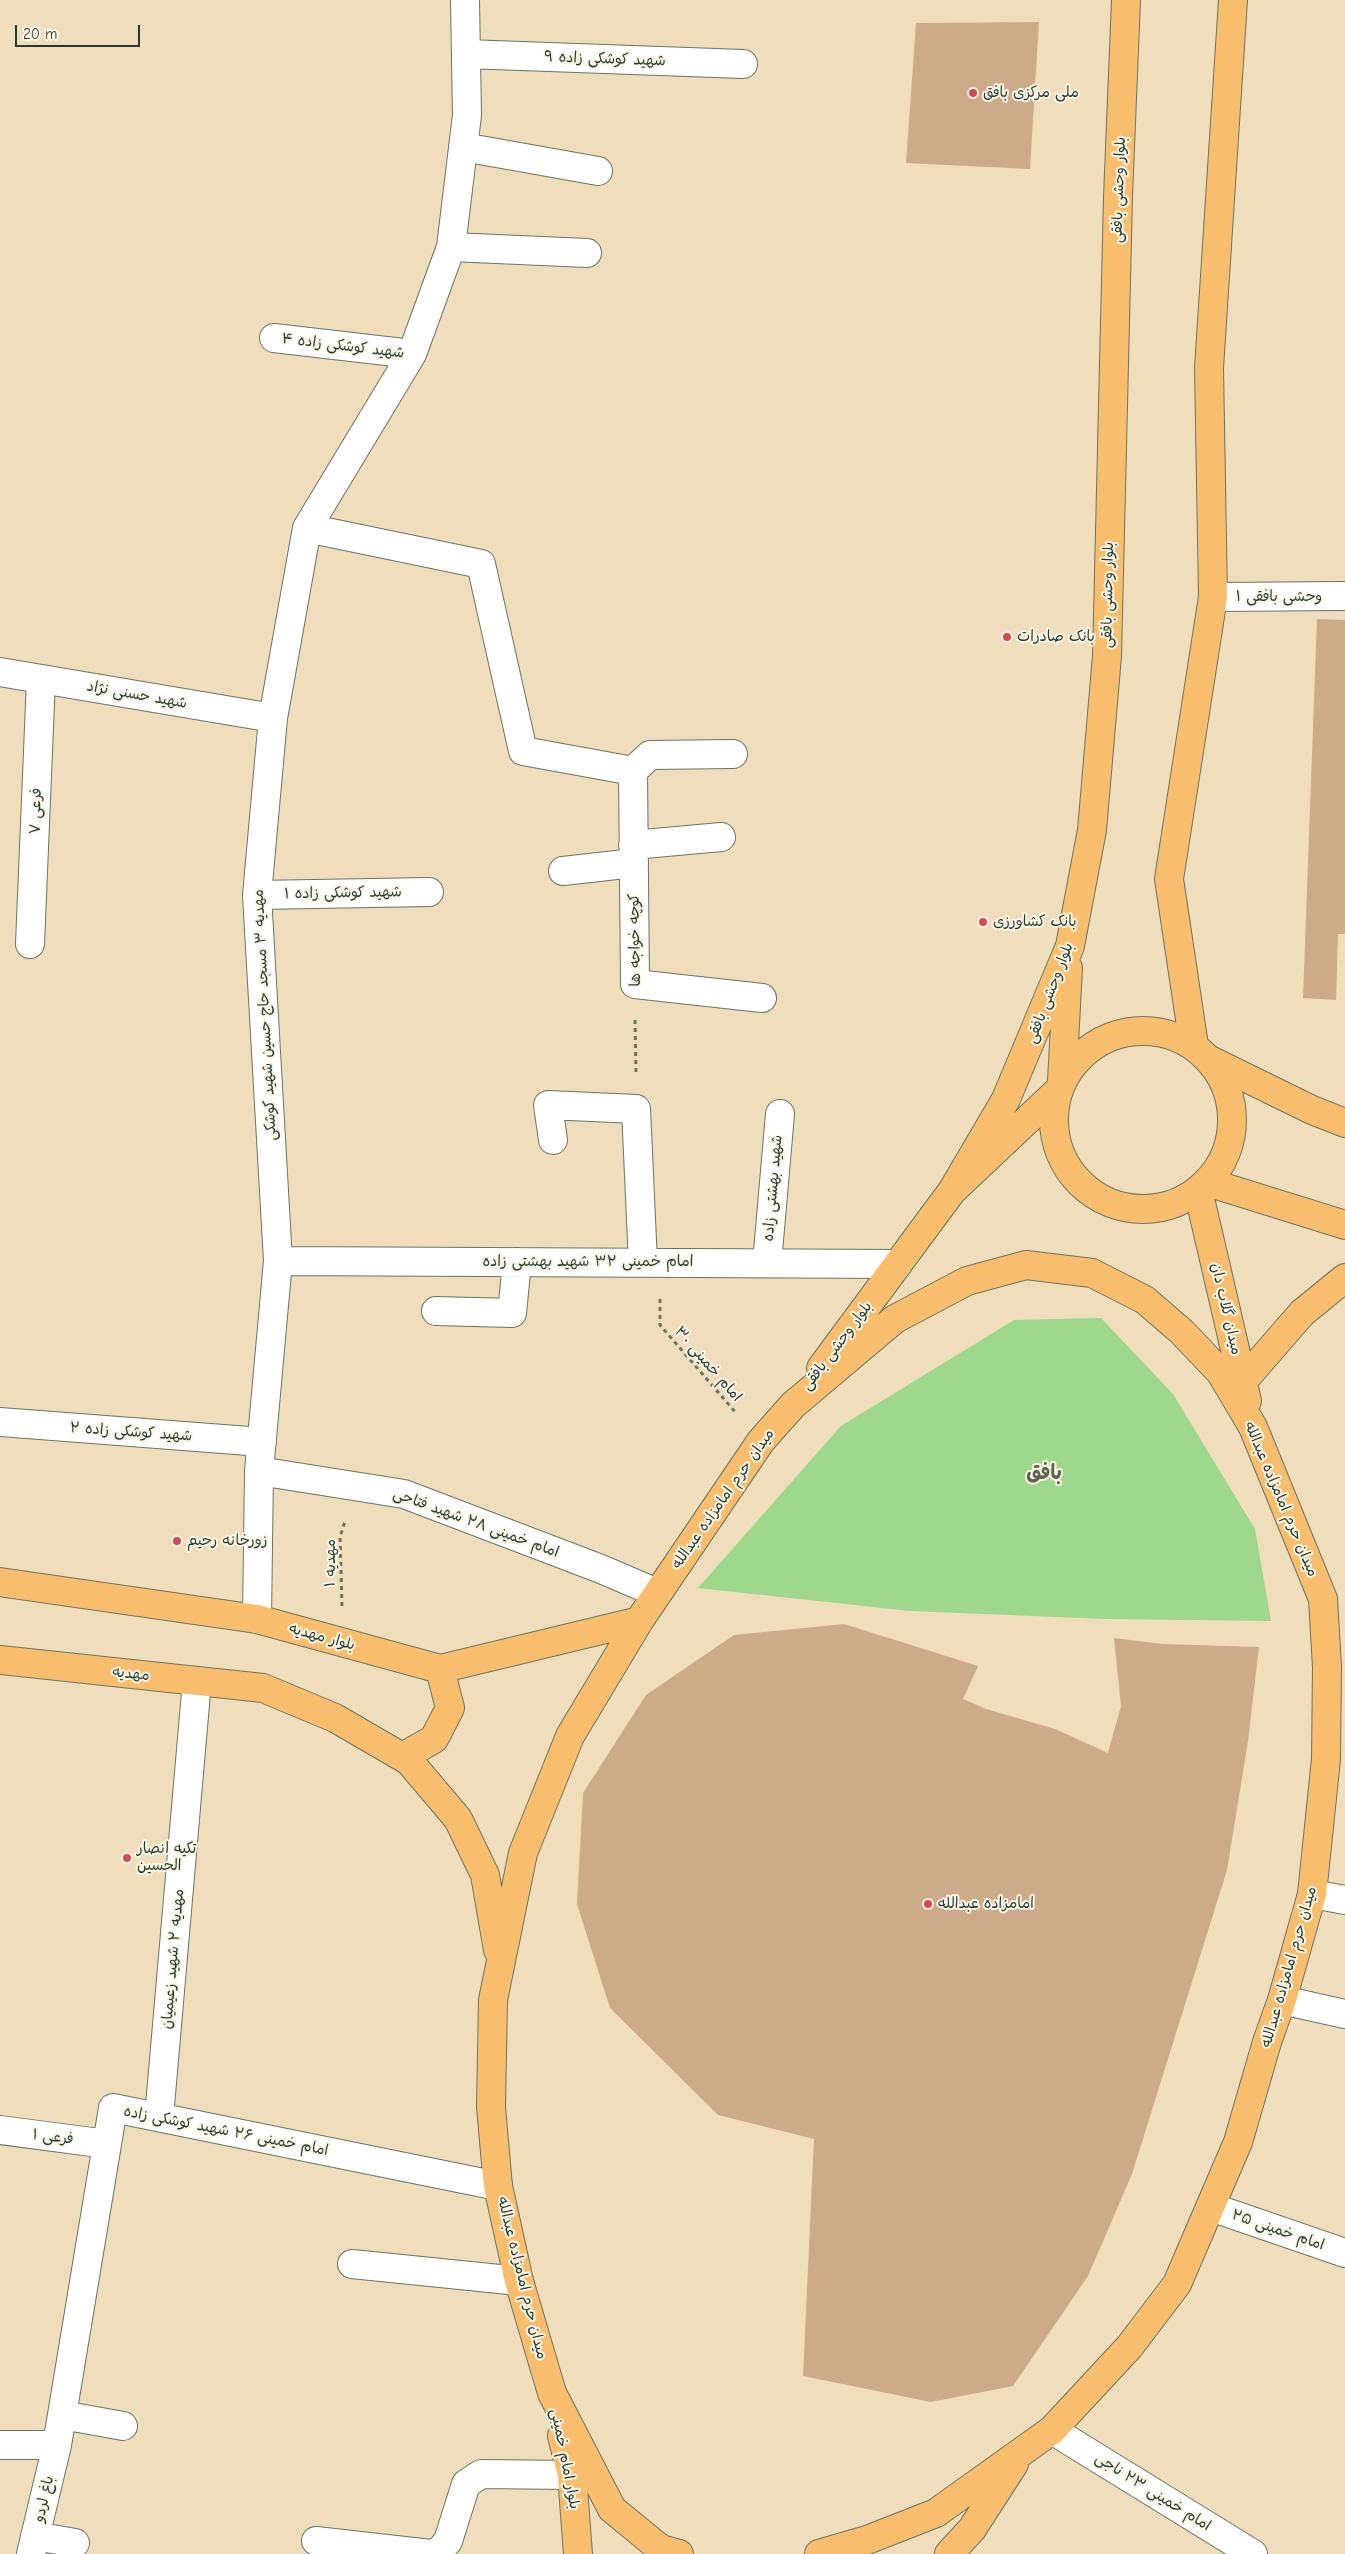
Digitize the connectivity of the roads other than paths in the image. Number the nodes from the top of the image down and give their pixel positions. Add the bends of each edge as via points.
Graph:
1 (466, 0) edge
2 (1126, 0) edge
3 (1233, 0) edge
4 (466, 54) junction
5 (743, 64) dead end
6 (463, 147) junction
7 (598, 171) dead end
8 (451, 247) junction
9 (587, 253) dead end
10 (274, 338) dead end
11 (412, 354) junction
12 (307, 528) junction
13 (1345, 596) edge
14 (1213, 597) junction
15 (0, 672) edge
16 (41, 679) junction
17 (273, 718) junction
18 (733, 754) dead end
19 (633, 771) junction
20 (721, 837) dead end
21 (633, 854) junction
22 (563, 871) dead end
23 (429, 892) dead end
24 (257, 895) junction
25 (30, 944) dead end
26 (1070, 946) junction
27 (762, 998) dead end
28 (1201, 1053) junction
29 (1060, 1086) junction
30 (780, 1114) dead end
31 (1345, 1123) edge
32 (553, 1140) dead end
33 (1202, 1186) junction
34 (952, 1190) junction
35 (1345, 1225) edge
36 (278, 1260) junction
37 (517, 1262) junction
38 (652, 1263) junction
39 (766, 1263) junction
40 (898, 1264) junction
41 (1345, 1278) edge
42 (436, 1311) dead end
43 (1243, 1381) junction
44 (793, 1405) junction
45 (0, 1422) edge
46 (1253, 1427) junction
47 (262, 1442) junction
48 (259, 1471) junction
49 (0, 1582) edge
50 (658, 1593) junction
51 (257, 1619) junction
52 (639, 1621) junction
53 (0, 1660) edge
54 (440, 1669) junction
55 (197, 1681) junction
56 (402, 1757) junction
57 (1312, 1894) junction
58 (1345, 1900) edge
59 (501, 1966) junction
60 (1282, 2000) junction
61 (1345, 2014) edge
62 (159, 2117) junction
63 (0, 2130) edge
64 (107, 2144) junction
65 (498, 2186) junction
66 (1211, 2207) junction
67 (1345, 2253) edge
68 (352, 2264) dead end
69 (519, 2281) junction
70 (552, 2393) junction
71 (62, 2415) junction
72 (123, 2426) dead end
73 (1052, 2430) junction
74 (0, 2445) edge
75 (57, 2445) junction
76 (1021, 2453) junction
77 (572, 2475) junction
78 (316, 2541) dead end
79 (75, 2543) dead end
80 (33, 2545) edge
81 (431, 2554) edge
82 (437, 2554) edge
83 (578, 2554) edge
84 (679, 2554) edge
85 (819, 2554) edge
86 (949, 2554) edge
87 (1253, 2554) edge

1 - 4 street, مهدیه ۳ مسجد حاج حسین شهید کوشکی
2 - 26 main road, بلوار وحشی بافقی via 1107,656 1092,830
3 - 14 main road via 1209,368
4 - 5 street, شهید کوشکی زاده ۹
4 - 6 street, مهدیه ۳ مسجد حاج حسین شهید کوشکی via 467,116
6 - 7 street
6 - 8 street, مهدیه ۳ مسجد حاج حسین شهید کوشکی
8 - 9 street
8 - 11 street, مهدیه ۳ مسجد حاج حسین شهید کوشکی
10 - 11 street, شهید کوشکی زاده ۴
11 - 12 street, مهدیه ۳ مسجد حاج حسین شهید کوشکی
12 - 17 street, مهدیه ۳ مسجد حاج حسین شهید کوشکی
12 - 19 street via 481,564 523,751
13 - 14 street, وحشی بافقی ۱
14 - 28 main road via 1169,878
15 - 16 street, شهید حسنی نژاد
16 - 17 street, شهید حسنی نژاد
16 - 25 street, فرعی ۷
17 - 24 street, مهدیه ۳ مسجد حاج حسین شهید کوشکی
18 - 19 street via 650,755
19 - 21 street, کوچه خواجه ها
20 - 21 street
21 - 22 street
21 - 27 street, کوچه خواجه ها via 635,984
23 - 24 street, شهید کوشکی زاده ۱
24 - 36 street, مهدیه ۳ مسجد حاج حسین شهید کوشکی
26 - 29 main road
26 - 34 main road, بلوار وحشی بافقی via 1006,1099
28 - 29 main road via 1166,1034 1135,1031 1106,1039 1080,1056
28 - 31 main road via 1312,1110
28 - 33 main road via 1223,1082 1231,1108 1231,1134 1222,1161
29 - 33 main road via 1053,1120 1057,1148 1070,1173 1091,1193 1117,1206 1145,1210 1173,1204
29 - 34 main road, بلوار وحشی بافقی
30 - 39 street, شهید بهشتی زاده
32 - 38 street via 548,1106 636,1109
33 - 35 main road
33 - 43 main road, میدان گلاب دان
34 - 40 main road, بلوار وحشی بافقی
36 - 37 street, امام خمینی ۳۲ شهید بهشتی زاده
36 - 47 street, مهدیه ۳ مسجد حاج حسین شهید کوشکی
37 - 38 street, امام خمینی ۳۲ شهید بهشتی زاده
37 - 42 street via 512,1313
38 - 39 street, امام خمینی ۳۲ شهید بهشتی زاده
39 - 40 street, امام خمینی ۳۲ شهید بهشتی زاده
40 - 44 main road, بلوار وحشی بافقی
41 - 43 main road via 1302,1313
43 - 46 main road, میدان گلاب دان
44 - 46 main road, میدان حرم امامزاده عبدالله via 895,1319 967,1281 1026,1265 1092,1273 1146,1300 1221,1373
44 - 50 main road, میدان حرم امامزاده عبدالله via 761,1441
45 - 47 street, شهید کوشکی زاده ۲
46 - 57 main road, میدان حرم امامزاده عبدالله via 1322,1599 1326,1759
47 - 48 street, مهدیه ۳ مسجد حاج حسین شهید کوشکی
48 - 50 street, امام خمینی ۲۸ شهید فتاحی via 404,1494
48 - 51 street, مهدیه ۳ مسجد حاج حسین شهید کوشکی
49 - 51 main road, بلوار مهدیه
50 - 52 main road, میدان حرم امامزاده عبدالله
51 - 54 main road, بلوار مهدیه
52 - 54 main road, بلوار مهدیه
52 - 59 main road, میدان حرم امامزاده عبدالله via 570,1736 523,1853
53 - 55 main road, مهدیه
54 - 56 main road via 450,1708 434,1739
55 - 56 main road, مهدیه via 263,1688 335,1718
55 - 62 street, مهدیه ۲ شهید زعیمیان
56 - 59 main road via 409,1761 462,1827 484,1875
57 - 58 street
57 - 60 main road, میدان حرم امامزاده عبدالله
59 - 65 main road, میدان حرم امامزاده عبدالله via 493,2000 491,2107
60 - 61 street
60 - 66 main road, میدان حرم امامزاده عبدالله via 1238,2142
62 - 64 street, امام خمینی ۲۶ شهید کوشکی زاده via 113,2108
62 - 65 street, امام خمینی ۲۶ شهید کوشکی زاده
63 - 64 street, فرعی ۱
64 - 71 street, امام خمینی ۲۶ شهید کوشکی زاده
65 - 69 main road, میدان حرم امامزاده عبدالله
66 - 67 street, امام خمینی ۲۵
66 - 73 main road, میدان حرم امامزاده عبدالله via 1177,2284 1130,2346
68 - 69 street
69 - 70 main road, میدان حرم امامزاده عبدالله
70 - 77 main road, بلوار امام خمینی
70 - 84 main road, میدان حرم امامزاده عبدالله via 612,2509 661,2549
71 - 72 street
71 - 75 street, امام خمینی ۲۶ شهید کوشکی زاده
73 - 76 main road, میدان حرم امامزاده عبدالله
73 - 87 street, امام خمینی ۲۳ ناجی
74 - 75 street
75 - 80 street, باغ لردو
76 - 85 main road, میدان حرم امامزاده عبدالله via 936,2513 867,2540
76 - 86 main road via 972,2530
77 - 82 street via 481,2474 466,2484 448,2541
77 - 83 main road, بلوار امام خمینی
78 - 81 street
79 - 80 street

